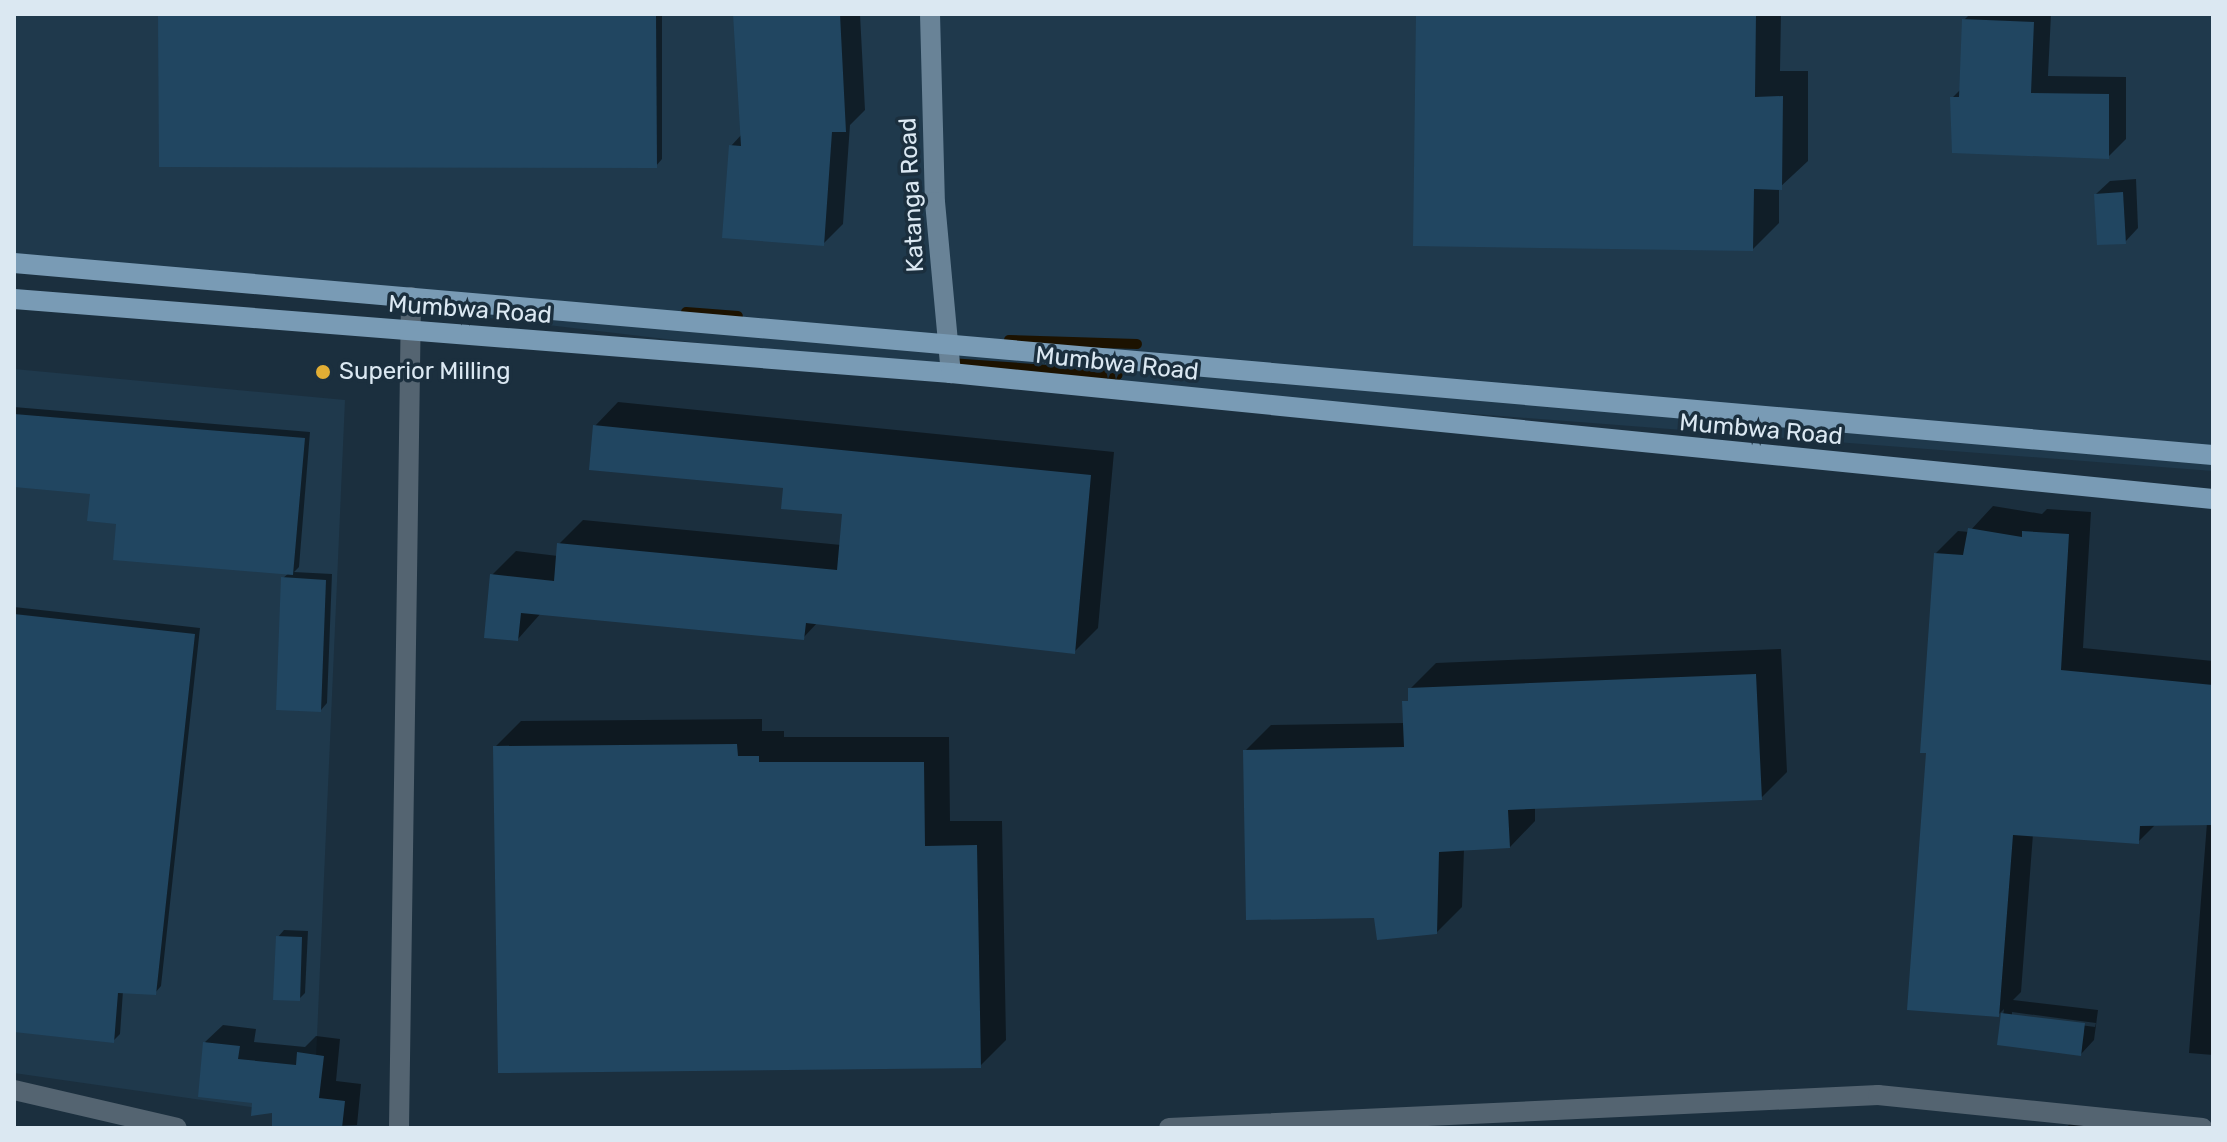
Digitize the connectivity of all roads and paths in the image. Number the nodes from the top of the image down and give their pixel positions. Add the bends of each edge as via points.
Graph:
1 (930, 14) edge
2 (14, 263) edge
3 (411, 297) junction
4 (14, 299) edge
5 (409, 332) junction
6 (949, 343) junction
7 (951, 373) junction
8 (2213, 455) edge
9 (2213, 499) edge
10 (14, 1090) edge
11 (177, 1128) edge
12 (399, 1128) edge
13 (1169, 1128) edge
14 (2202, 1128) edge

1 - 6 street, Katanga Road via 935,202
2 - 3 main road, Mumbwa Road
3 - 5 street
3 - 6 main road, Mumbwa Road
4 - 5 main road, Mumbwa Road
5 - 7 main road, Mumbwa Road
5 - 12 street
6 - 7 street, Katanga Road
6 - 8 main road, Mumbwa Road via 1461,393 2002,433
7 - 9 main road, Mumbwa Road via 1408,423
10 - 11 street
13 - 14 street via 1878,1095

